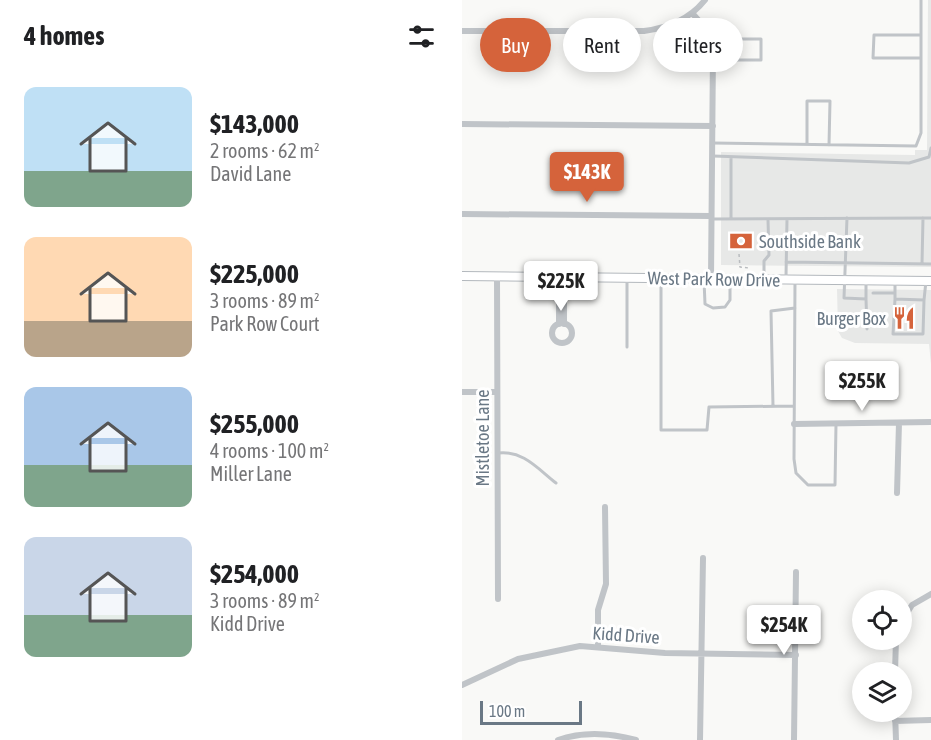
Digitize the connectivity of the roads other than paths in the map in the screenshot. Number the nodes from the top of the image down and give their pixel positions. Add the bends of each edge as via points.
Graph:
1 (705, 0) edge
2 (921, 0) edge
3 (692, 13) junction
4 (696, 18) edge
5 (462, 31) edge
6 (921, 35) junction
7 (743, 39) edge
8 (921, 58) junction
9 (743, 60) edge
10 (714, 72) edge
11 (462, 124) edge
12 (713, 126) junction
13 (713, 143) junction
14 (807, 144) junction
15 (829, 145) junction
16 (931, 148) edge
17 (713, 156) junction
18 (731, 157) junction
19 (462, 214) edge
20 (711, 217) junction
21 (923, 218) junction
22 (931, 218) edge
23 (731, 219) junction
24 (768, 219) junction
25 (787, 219) junction
26 (847, 219) junction
27 (786, 262) junction
28 (844, 263) junction
29 (922, 264) junction
30 (931, 264) edge
31 (462, 276) edge
32 (497, 276) junction
33 (538, 276) junction
34 (575, 277) junction
35 (627, 278) junction
36 (661, 278) junction
37 (707, 278) junction
38 (730, 279) junction
39 (764, 279) junction
40 (790, 279) junction
41 (845, 280) junction
42 (866, 280) junction
43 (894, 281) junction
44 (928, 281) edge
45 (561, 293) junction
46 (873, 293) dead end
47 (894, 293) junction
48 (866, 298) junction
49 (894, 299) junction
50 (924, 300) junction
51 (795, 308) junction
52 (561, 324) dead end
53 (867, 328) dead end
54 (627, 347) dead end
55 (462, 392) edge
56 (497, 392) junction
57 (773, 406) junction
58 (794, 406) junction
59 (931, 422) edge
60 (899, 423) junction
61 (794, 424) junction
62 (836, 424) junction
63 (497, 453) junction
64 (556, 483) dead end
65 (897, 493) dead end
66 (605, 507) dead end
67 (703, 558) dead end
68 (796, 572) dead end
69 (931, 594) edge
70 (498, 599) dead end
71 (912, 605) edge
72 (598, 647) junction
73 (703, 654) junction
74 (796, 655) junction
75 (462, 685) edge
76 (931, 720) edge
77 (912, 721) edge
78 (896, 722) edge
79 (558, 740) edge
80 (636, 740) edge
81 (700, 740) edge
82 (794, 740) edge
83 (896, 740) edge

1 - 3 street
2 - 6 lane
3 - 4 street
3 - 5 street via 664,28 644,31
6 - 8 lane
6 - 8 lane via 874,35 873,58
7 - 9 lane via 761,39 761,60
8 - 15 lane via 921,133 916,146
10 - 12 street
11 - 12 street
12 - 13 street
13 - 14 lane
13 - 17 street
14 - 15 lane
14 - 15 lane via 807,101 830,101
16 - 18 lane via 929,157 909,163
17 - 18 lane
17 - 20 street
18 - 23 lane
19 - 20 street
20 - 23 lane
20 - 37 street
21 - 22 lane
21 - 26 lane
21 - 29 lane
23 - 24 lane
24 - 25 lane
24 - 39 lane via 769,255 764,261
25 - 26 lane
25 - 27 lane
26 - 28 lane
27 - 28 lane
27 - 40 lane
28 - 29 lane
28 - 41 lane
29 - 30 lane
31 - 32 main road, West Park Row Drive
32 - 33 main road, West Park Row Drive
32 - 56 street, Mistletoe Lane
33 - 34 main road, West Park Row Drive
33 - 45 street
34 - 35 main road, West Park Row Drive
34 - 45 street
35 - 36 main road, West Park Row Drive
35 - 54 lane
36 - 37 main road, West Park Row Drive
36 - 57 lane via 661,430 707,430 709,407
37 - 38 main road, West Park Row Drive
37 - 38 lane via 705,304 720,308 730,300
38 - 39 main road, West Park Row Drive
39 - 40 main road, West Park Row Drive
40 - 41 main road, West Park Row Drive
40 - 51 lane
41 - 42 main road, West Park Row Drive
41 - 48 lane via 844,298
42 - 43 main road, West Park Row Drive
42 - 48 lane
43 - 44 main road, West Park Row Drive
43 - 47 lane
44 - 50 lane
45 - 52 street
46 - 47 lane
47 - 49 lane
48 - 53 lane
49 - 50 lane
49 - 50 lane via 893,334 923,334
51 - 57 lane via 771,310
51 - 58 lane
55 - 56 street
56 - 63 street, Mistletoe Lane
57 - 58 lane
58 - 61 lane
59 - 60 street
60 - 62 street
60 - 65 street
61 - 62 street
61 - 62 lane via 796,473 808,485 835,485
63 - 64 lane via 524,457
63 - 70 street, Mistletoe Lane
66 - 72 street via 606,584 597,617
67 - 73 street
68 - 74 street
69 - 71 street
72 - 73 street, Kidd Drive
72 - 75 street, Kidd Drive via 550,650 518,659
73 - 74 street, Kidd Drive
73 - 81 street
74 - 82 street
76 - 77 street
78 - 83 street
79 - 80 street via 598,734

